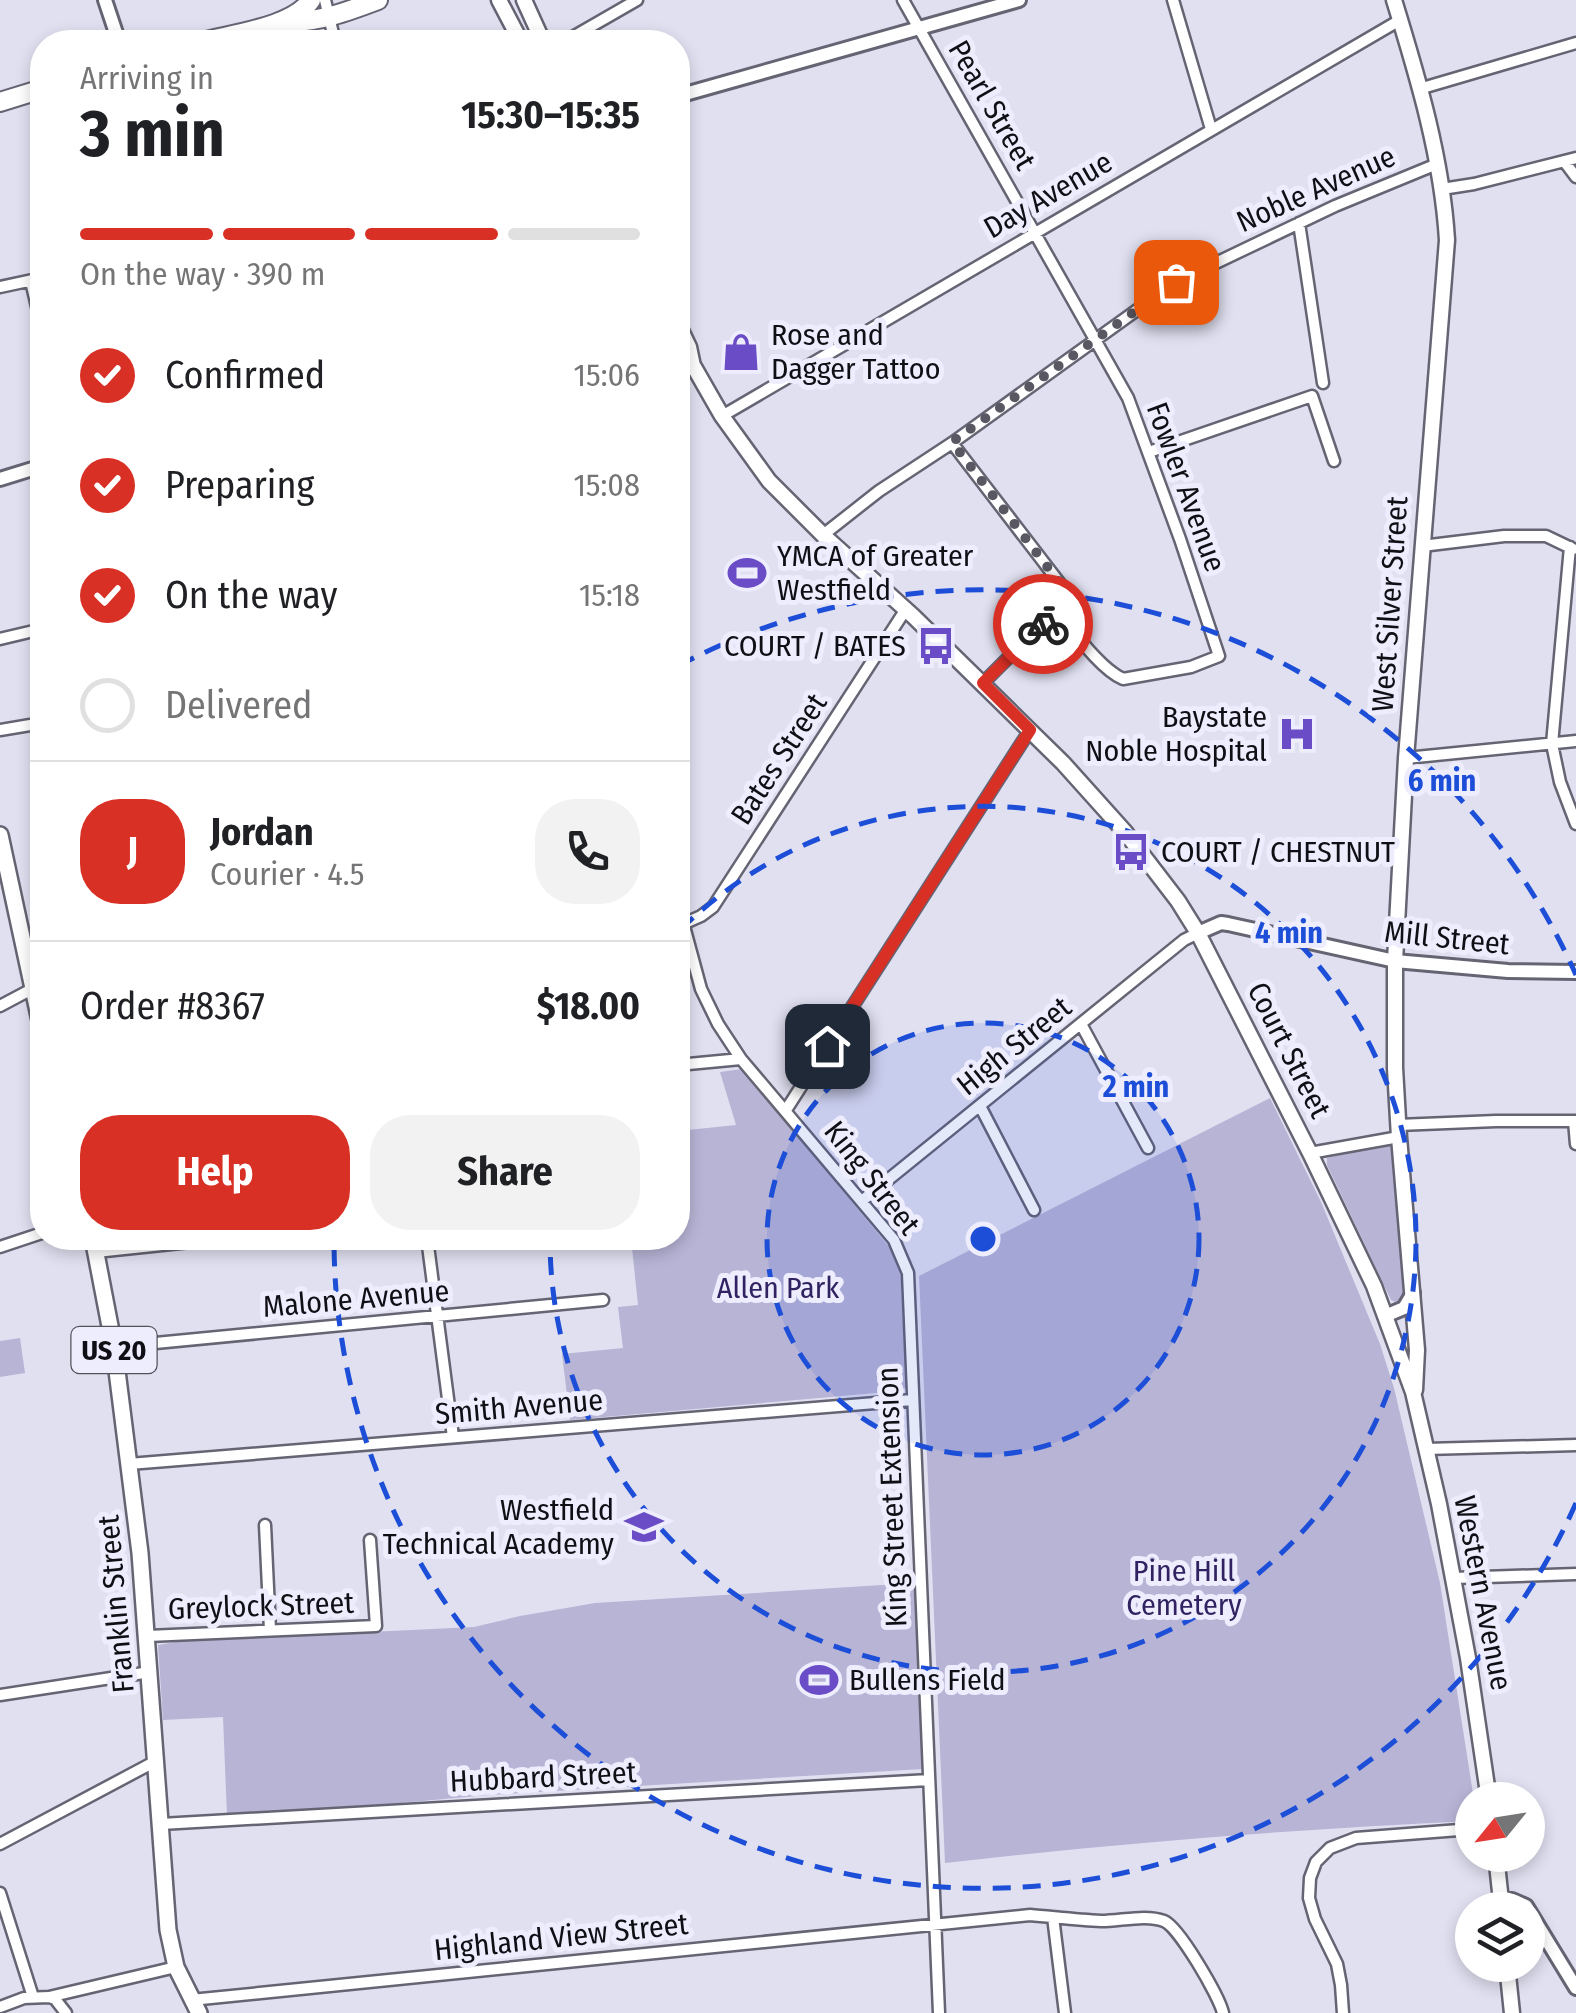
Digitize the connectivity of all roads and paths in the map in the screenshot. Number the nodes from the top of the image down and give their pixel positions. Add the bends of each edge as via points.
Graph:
1 (104, 0) edge
2 (311, 0) edge
3 (356, 0) edge
4 (498, 0) edge
5 (524, 0) edge
6 (636, 0) edge
7 (903, 0) edge
8 (1019, 0) edge
9 (1173, 0) edge
10 (1394, 0) edge
11 (376, 1) edge
12 (327, 8) edge
13 (1400, 20) junction
14 (280, 22) junction
15 (920, 28) junction
16 (115, 30) edge
17 (249, 30) edge
18 (514, 30) edge
19 (538, 30) edge
20 (585, 30) edge
21 (1576, 43) edge
22 (1419, 89) junction
23 (30, 93) edge
24 (690, 93) edge
25 (0, 102) edge
26 (1212, 128) junction
27 (1570, 160) edge
28 (1437, 164) junction
29 (1576, 177) edge
30 (1442, 189) junction
31 (1298, 223) junction
32 (1036, 232) junction
33 (30, 281) edge
34 (0, 288) edge
35 (1095, 340) junction
36 (690, 347) edge
37 (690, 363) edge
38 (694, 367) junction
39 (1324, 383) dead end
40 (722, 416) junction
41 (952, 442) junction
42 (1148, 452) junction
43 (1334, 461) dead end
44 (30, 470) edge
45 (0, 479) edge
46 (823, 535) junction
47 (1422, 546) junction
48 (1573, 549) edge
49 (906, 610) junction
50 (1057, 610) junction
51 (30, 632) edge
52 (0, 638) edge
53 (983, 683) junction
54 (30, 725) edge
55 (0, 730) edge
56 (1030, 730) junction
57 (1576, 741) edge
58 (1552, 744) junction
59 (1406, 758) junction
60 (1576, 824) edge
61 (0, 835) edge
62 (690, 921) edge
63 (1198, 933) junction
64 (690, 948) edge
65 (1395, 961) junction
66 (1576, 972) edge
67 (30, 979) edge
68 (30, 990) edge
69 (0, 1006) edge
70 (1081, 1024) junction
71 (741, 1058) junction
72 (690, 1064) edge
73 (980, 1106) junction
74 (786, 1110) junction
75 (1575, 1122) edge
76 (1398, 1131) junction
77 (1576, 1144) edge
78 (1148, 1148) dead end
79 (1310, 1153) junction
80 (863, 1200) junction
81 (1034, 1210) dead end
82 (30, 1238) edge
83 (0, 1247) edge
84 (96, 1250) edge
85 (428, 1250) edge
86 (909, 1279) joint
87 (1413, 1293) junction
88 (603, 1300) dead end
89 (436, 1316) junction
90 (1385, 1316) junction
91 (114, 1348) junction
92 (1415, 1398) junction
93 (912, 1400) junction
94 (453, 1438) junction
95 (1576, 1446) edge
96 (1426, 1448) junction
97 (129, 1464) junction
98 (265, 1525) dead end
99 (370, 1540) dead end
100 (1576, 1574) edge
101 (1454, 1578) junction
102 (270, 1630) junction
103 (148, 1636) junction
104 (150, 1672) junction
105 (0, 1695) edge
106 (156, 1761) junction
107 (929, 1780) junction
108 (1486, 1782) edge
109 (160, 1824) junction
110 (1455, 1831) edge
111 (0, 1844) edge
112 (0, 1893) edge
113 (1053, 1917) junction
114 (935, 1925) junction
115 (1545, 1937) edge
116 (176, 1966) junction
117 (1509, 1982) edge
118 (1576, 1988) edge
119 (34, 1997) junction
120 (49, 1997) junction
121 (0, 2006) edge
122 (195, 2006) edge
123 (66, 2013) edge
124 (939, 2013) edge
125 (1064, 2013) edge
126 (1223, 2013) edge
127 (1342, 2013) edge
128 (1512, 2013) edge

1 - 16 street
2 - 14 highway
3 - 11 highway
4 - 18 main road
5 - 19 main road
6 - 20 street
7 - 15 street, Pearl Street
8 - 15 street
9 - 26 street
10 - 13 main road, West Silver Street
11 - 12 highway
12 - 14 highway via 299,22
13 - 22 main road, West Silver Street
13 - 26 street, Day Avenue
14 - 17 highway
15 - 24 street
15 - 32 street, Pearl Street
21 - 22 street
22 - 28 main road, West Silver Street
23 - 25 highway
26 - 32 street, Day Avenue
27 - 29 street
27 - 30 street
28 - 30 main road, West Silver Street
28 - 31 street, Noble Avenue
30 - 47 main road, West Silver Street via 1447,240
31 - 35 street, Noble Avenue via 1176,282
31 - 39 street
32 - 35 street, Pearl Street
32 - 40 street, Day Avenue
33 - 34 street
35 - 41 street, Noble Avenue
35 - 42 street, Fowler Avenue
36 - 38 main road, Court Street
37 - 38 main road, Court Street
38 - 40 main road, Court Street
40 - 46 main road, Court Street via 769,481
41 - 46 street, Noble Avenue
41 - 50 street via 1065,590
42 - 43 street via 1312,396
42 - 50 street, Fowler Avenue via 1219,656 1190,668 1116,676
44 - 45 street
46 - 49 main road, Court Street
47 - 48 street via 1546,536
47 - 59 main road, West Silver Street
48 - 58 street
49 - 53 main road, Court Street
49 - 62 street, Bates Street via 713,908
50 - 53 street
51 - 52 street
53 - 56 main road, Court Street
54 - 55 street
56 - 63 main road, Court Street via 1120,826
56 - 74 street
57 - 58 street
58 - 59 street
58 - 60 street
59 - 65 main road, West Silver Street
61 - 67 main road
63 - 65 street, Mill Street via 1228,924
63 - 70 street, High Street
63 - 79 main road, Court Street
64 - 71 street, King Street via 702,990
65 - 66 street, Mill Street
65 - 76 main road, West Silver Street
68 - 69 street
70 - 73 street, High Street
70 - 78 street
71 - 72 street
71 - 74 street, King Street
73 - 80 street, High Street
73 - 81 street
74 - 80 street, King Street
75 - 76 street via 1496,1121
75 - 77 street
76 - 79 street
76 - 87 main road, West Silver Street
79 - 90 main road, Court Street
80 - 86 street, King Street via 900,1250
82 - 83 street
84 - 91 main road, Franklin Street / US 20
85 - 89 street
86 - 93 street, King Street Extension
87 - 90 street via 1404,1308
87 - 92 main road, West Silver Street
88 - 89 street, Malone Avenue
89 - 91 street, Malone Avenue
89 - 94 street
90 - 92 main road, Court Street
91 - 97 main road, Franklin Street / US 20
92 - 96 main road, Western Avenue
93 - 94 street, Smith Avenue
93 - 107 street, King Street Extension
94 - 97 street, Smith Avenue
95 - 96 street
96 - 101 main road, Western Avenue
97 - 103 main road, Franklin Street / US 20
98 - 102 street
99 - 102 street, Greylock Street via 376,1626
100 - 101 street
101 - 108 main road, Western Avenue
102 - 103 street, Greylock Street
103 - 104 main road, Franklin Street / US 20
104 - 105 street
104 - 106 main road, Franklin Street / US 20
106 - 109 main road, Franklin Street / US 20
106 - 111 street
107 - 109 street, Hubbard Street
107 - 114 street, King Street Extension
109 - 116 main road, Franklin Street / US 20
110 - 127 street via 1356,1838 1316,1862 1309,1898 1337,1964
112 - 119 street
113 - 114 street, Highland View Street
113 - 125 street
113 - 126 street, Highland View Street via 1166,1922
114 - 122 street, Highland View Street
114 - 124 street, King Street Extension
115 - 118 street
116 - 120 street
116 - 122 main road, US 20
117 - 128 main road
119 - 120 street
119 - 121 street
120 - 123 street

